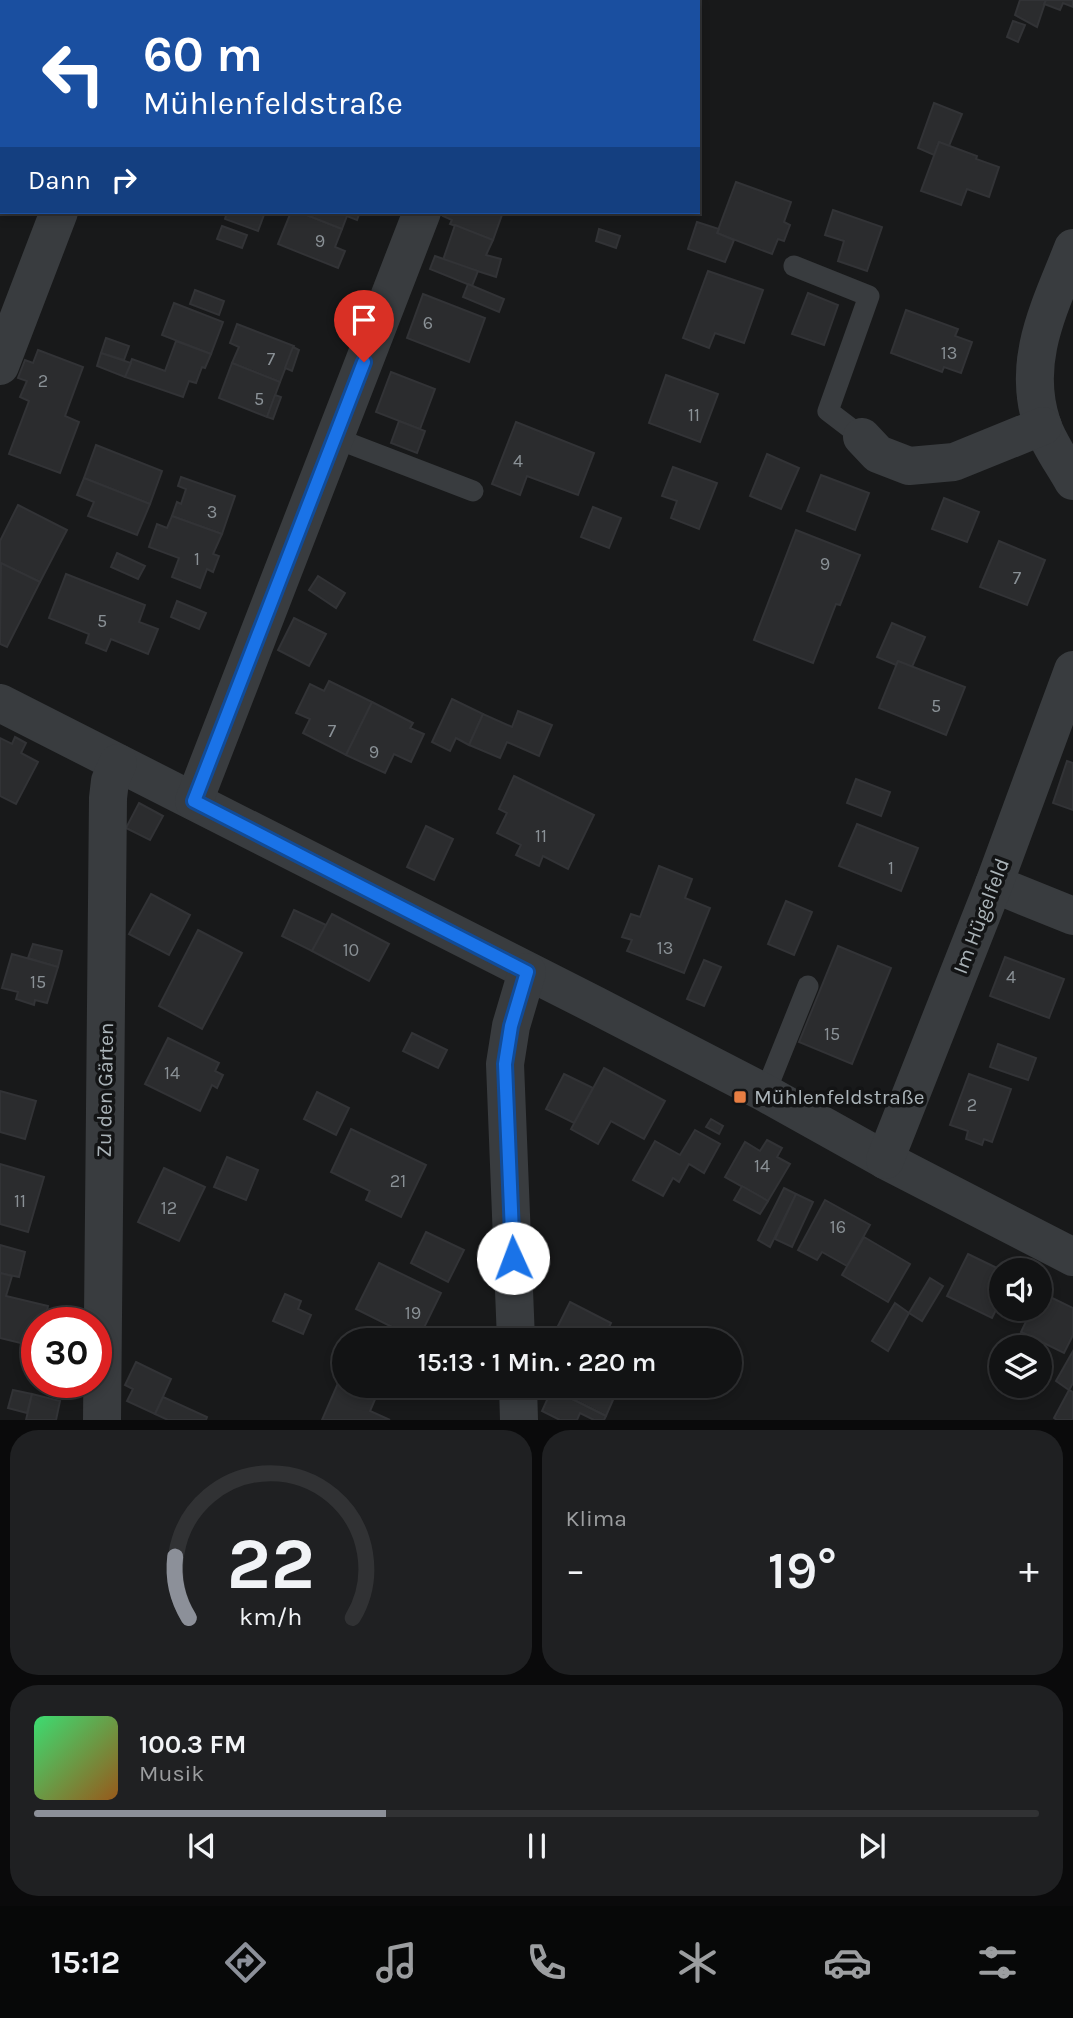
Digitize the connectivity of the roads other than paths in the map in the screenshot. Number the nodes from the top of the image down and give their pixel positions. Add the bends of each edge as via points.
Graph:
1 (58, 214) edge
2 (421, 214) edge
3 (1073, 248) edge
4 (794, 266) dead end
5 (0, 366) edge
6 (1043, 426) junction
7 (862, 437) joint
8 (335, 438) junction
9 (1073, 481) edge
10 (473, 491) dead end
11 (1073, 670) edge
12 (0, 703) edge
13 (118, 763) junction
14 (194, 801) junction
15 (995, 884) junction
16 (1073, 916) edge
17 (527, 972) junction
18 (808, 986) dead end
19 (765, 1093) junction
20 (885, 1160) junction
21 (1073, 1257) edge
22 (516, 1328) edge
23 (518, 1398) edge
24 (102, 1419) edge
25 (519, 1419) edge

1 - 5 street
2 - 8 street
3 - 6 street via 1035,358 1034,391
4 - 7 lane via 869,296 828,411
6 - 7 street via 954,463 909,466 878,454
6 - 9 street
8 - 10 lane
8 - 14 street
11 - 15 street, Im Hügelfeld
12 - 13 street
13 - 14 street
13 - 24 street, Zu den Gärten via 108,798
14 - 17 street
15 - 16 street
15 - 20 street, Im Hügelfeld
17 - 19 street
17 - 22 street via 505,1064
18 - 19 lane
19 - 20 street
20 - 21 street
23 - 25 street

